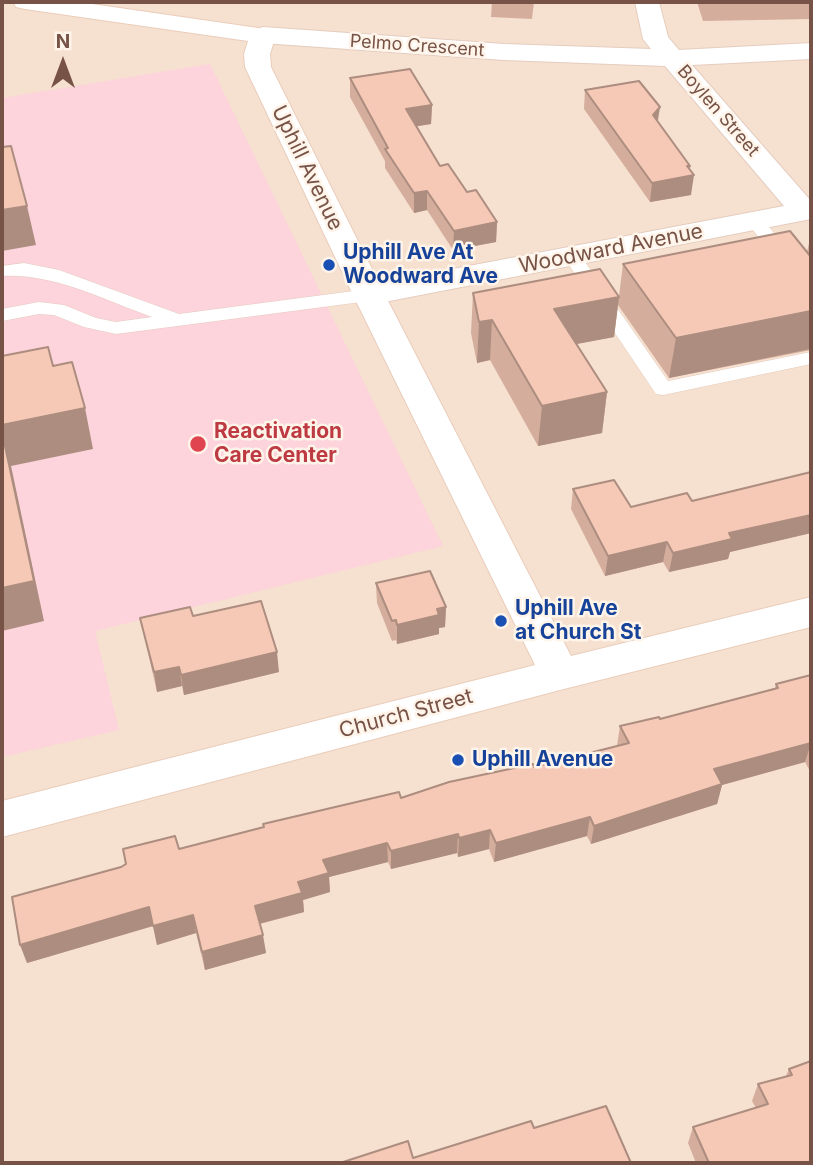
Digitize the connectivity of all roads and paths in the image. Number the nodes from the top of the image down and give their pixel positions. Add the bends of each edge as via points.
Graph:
1 (25, 2) edge
2 (647, 2) edge
3 (263, 35) junction
4 (811, 51) edge
5 (672, 58) junction
6 (808, 211) edge
7 (755, 221) junction
8 (572, 256) junction
9 (2, 271) edge
10 (811, 291) edge
11 (369, 295) junction
12 (2, 315) edge
13 (178, 320) junction
14 (811, 358) edge
15 (811, 612) edge
16 (560, 674) junction
17 (2, 819) edge

1 - 3 street, Pelmo Crescent
2 - 5 street, Boylen Street via 656,39
3 - 5 street, Pelmo Crescent
3 - 11 street, Uphill Avenue via 258,67
4 - 5 street, Pelmo Crescent
5 - 6 street, Boylen Street
6 - 7 street, Woodward Avenue
7 - 8 street, Woodward Avenue
7 - 10 lane
8 - 11 street, Woodward Avenue
8 - 14 lane via 663,389
9 - 13 lane via 24,268 52,274
11 - 13 lane
11 - 16 street, Uphill Avenue
12 - 13 lane via 57,309 116,328
15 - 16 street, Church Street
16 - 17 street, Church Street

